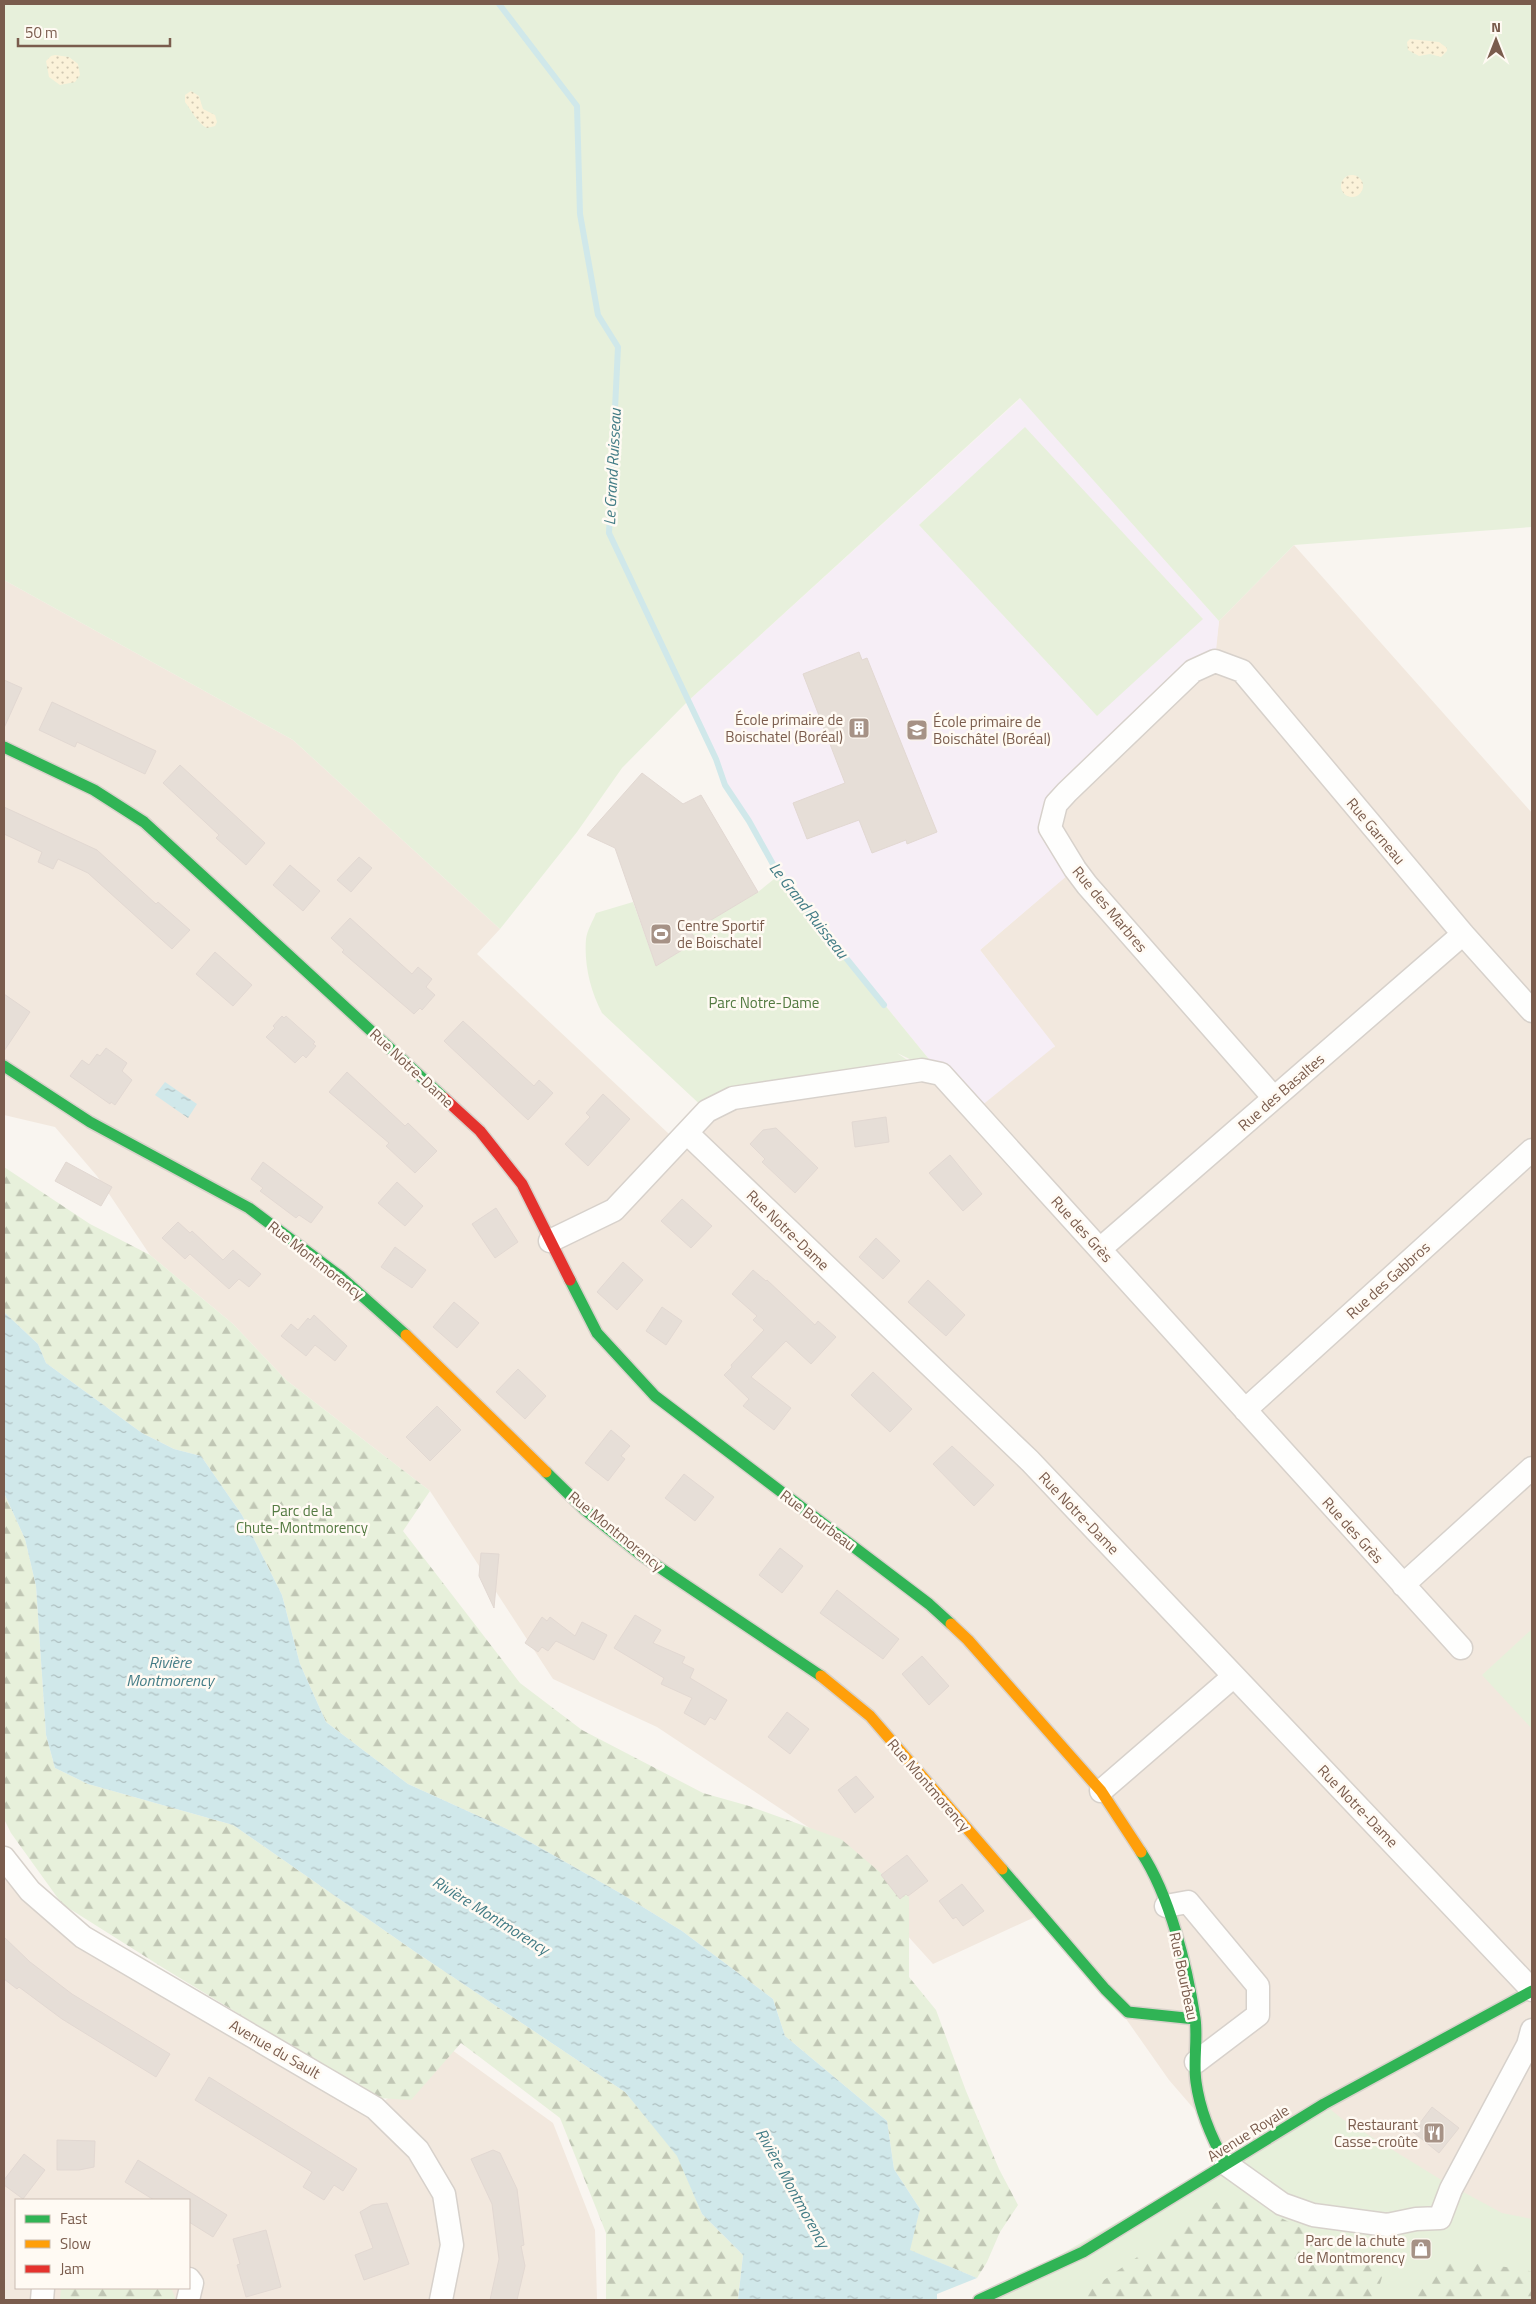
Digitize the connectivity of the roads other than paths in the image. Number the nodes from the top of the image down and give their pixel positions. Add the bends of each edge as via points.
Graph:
1 (1214, 661) joint
2 (4, 747) edge
3 (1463, 934) junction
4 (1532, 1011) edge
5 (4, 1066) edge
6 (1274, 1098) junction
7 (688, 1134) junction
8 (1532, 1150) edge
9 (550, 1241) junction
10 (1100, 1249) junction
11 (1245, 1410) junction
12 (1532, 1468) edge
13 (1403, 1585) junction
14 (1461, 1648) dead end
15 (1234, 1676) junction
16 (1101, 1791) junction
17 (4, 1858) edge
18 (1166, 1906) junction
19 (1532, 1990) edge
20 (1195, 2019) junction
21 (1532, 2030) edge
22 (1196, 2062) junction
23 (1226, 2164) junction
24 (190, 2280) edge
25 (188, 2300) edge
26 (441, 2300) edge
27 (979, 2300) edge

1 - 3 street, Rue Garneau via 1242,671
1 - 6 street, Rue des Marbres via 1194,671 1067,792 1056,804 1050,828 1087,885
2 - 9 street, Rue Notre-Dame via 94,790 144,822 480,1131 522,1184
3 - 4 street, Rue Garneau
3 - 6 street, Rue des Basaltes
5 - 20 street, Rue Montmorency via 90,1122 249,1208 341,1277 422,1349 585,1510 641,1555 823,1678 870,1716 1128,2012
6 - 10 street, Rue des Basaltes
7 - 9 street via 614,1210
7 - 10 street, Rue des Grès via 707,1111 733,1098 922,1070 941,1074
7 - 15 street, Rue Notre-Dame via 1030,1461
8 - 11 street, Rue des Gabbros
9 - 16 street, Rue Bourbeau via 597,1333 655,1396 929,1604 968,1640
10 - 11 street, Rue des Grès
11 - 13 street, Rue des Grès
12 - 13 street
13 - 14 street, Rue des Grès
15 - 16 street
15 - 19 street, Rue Notre-Dame
16 - 18 street, Rue Bourbeau via 1153,1870
17 - 26 street, Avenue du Sault via 30,1891 83,1936 375,2108 418,2150 444,2194 452,2244
18 - 20 street, Rue Bourbeau via 1180,1945
18 - 22 street via 1188,1902 1258,1986 1258,2015
19 - 23 street, Avenue Royale via 1324,2104
20 - 22 street, Rue Bourbeau
21 - 23 street, Rue Bourbeau via 1528,2045 1451,2190 1440,2218 1387,2225 1313,2215 1282,2204
22 - 23 street, Rue Bourbeau via 1196,2082 1210,2135
23 - 27 street, Avenue Royale via 1083,2252
24 - 25 street

